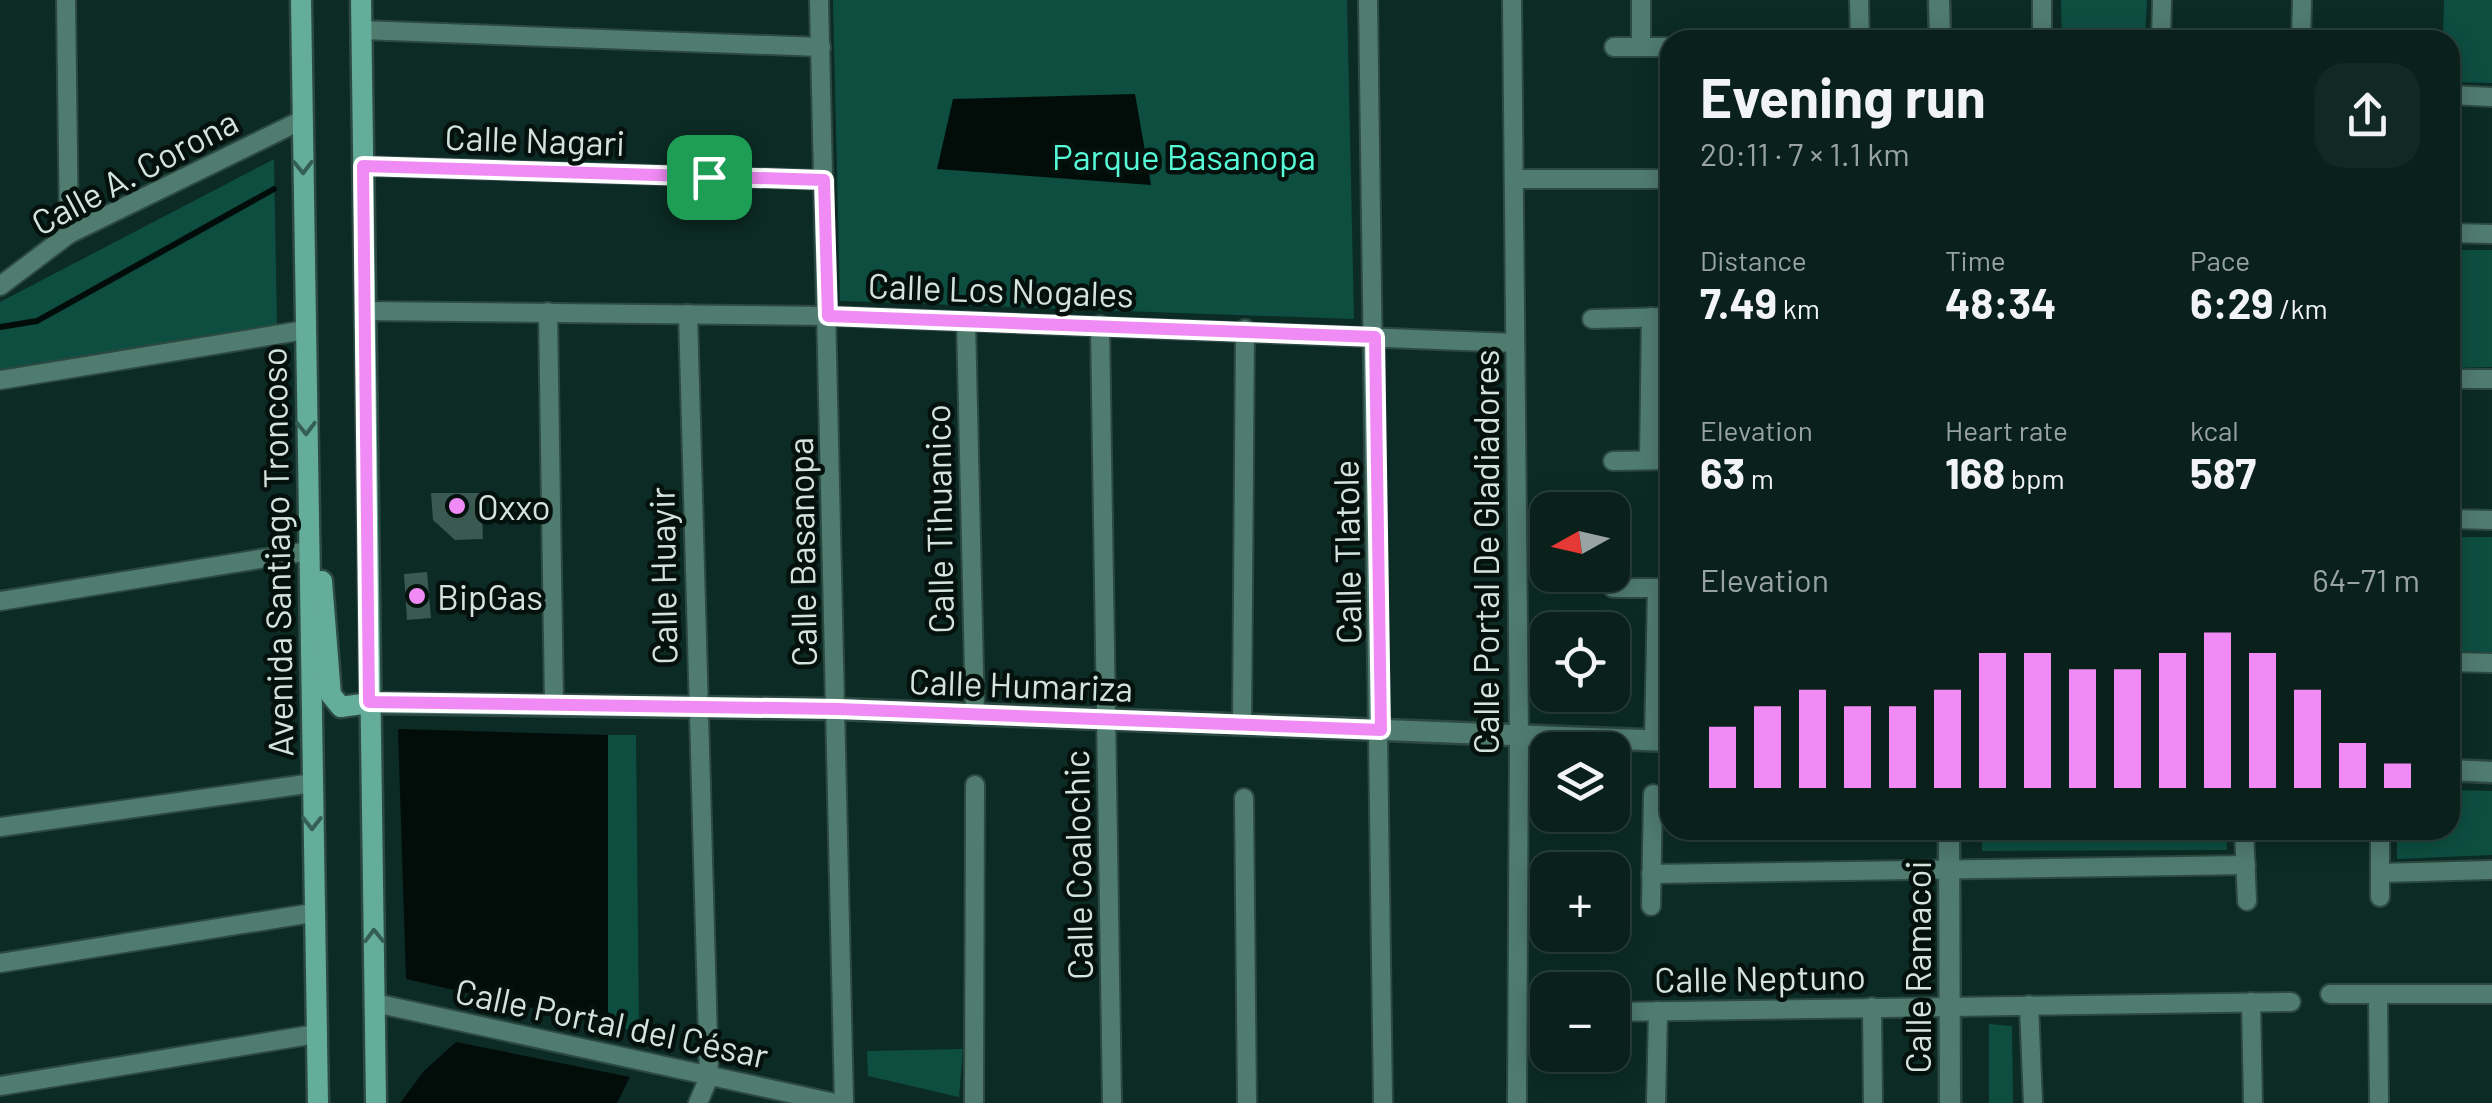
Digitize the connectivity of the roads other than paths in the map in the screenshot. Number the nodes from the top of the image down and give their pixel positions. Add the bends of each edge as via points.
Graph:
1 (66, 0) edge
2 (301, 0) edge
3 (361, 0) edge
4 (820, 0) edge
5 (1368, 0) edge
6 (1512, 0) edge
7 (1641, 0) edge
8 (1859, 0) edge
9 (1939, 0) edge
10 (2042, 0) edge
11 (2162, 0) edge
12 (2302, 0) edge
13 (362, 30) junction
14 (1860, 30) edge
15 (1940, 30) edge
16 (2042, 30) edge
17 (2160, 30) edge
18 (2301, 30) edge
19 (821, 47) junction
20 (1641, 47) junction
21 (1660, 47) edge
22 (1614, 48) dead end
23 (2460, 95) edge
24 (2492, 97) edge
25 (302, 120) junction
26 (363, 166) junction
27 (1514, 179) junction
28 (1660, 179) edge
29 (824, 180) junction
30 (2460, 233) edge
31 (69, 234) junction
32 (2492, 234) edge
33 (0, 286) edge
34 (364, 311) junction
35 (548, 312) junction
36 (688, 314) junction
37 (828, 316) junction
38 (1660, 317) edge
39 (1592, 319) dead end
40 (966, 321) junction
41 (1100, 325) junction
42 (1660, 329) edge
43 (305, 330) junction
44 (1244, 330) junction
45 (1375, 337) junction
46 (1516, 343) junction
47 (2460, 378) edge
48 (2492, 379) edge
49 (0, 380) edge
50 (1649, 460) junction
51 (1660, 460) edge
52 (1613, 461) dead end
53 (308, 507) junction
54 (2460, 519) edge
55 (2492, 520) edge
56 (308, 551) junction
57 (1630, 588) edge
58 (1660, 588) edge
59 (0, 601) edge
60 (2460, 662) edge
61 (2492, 663) edge
62 (369, 702) junction
63 (554, 704) junction
64 (698, 707) junction
65 (838, 709) junction
66 (975, 716) junction
67 (1107, 720) junction
68 (1242, 725) junction
69 (1381, 730) junction
70 (1519, 735) junction
71 (1660, 740) edge
72 (2460, 770) edge
73 (2492, 772) edge
74 (312, 783) junction
75 (975, 784) dead end
76 (1653, 794) dead end
77 (1244, 798) dead end
78 (0, 827) edge
79 (1949, 840) edge
80 (2245, 840) edge
81 (2380, 840) edge
82 (2246, 865) junction
83 (1950, 870) junction
84 (2492, 870) edge
85 (2380, 873) junction
86 (1651, 874) junction
87 (2380, 897) dead end
88 (2247, 902) dead end
89 (1651, 906) dead end
90 (312, 912) junction
91 (0, 963) edge
92 (2330, 994) dead end
93 (2378, 994) junction
94 (2492, 994) edge
95 (2251, 1002) junction
96 (2290, 1002) dead end
97 (375, 1003) junction
98 (1950, 1004) junction
99 (2030, 1005) junction
100 (1872, 1007) junction
101 (1658, 1011) junction
102 (1630, 1012) edge
103 (316, 1034) junction
104 (709, 1077) junction
105 (0, 1086) edge
106 (318, 1103) edge
107 (376, 1103) edge
108 (698, 1103) edge
109 (835, 1103) edge
110 (844, 1103) edge
111 (974, 1103) edge
112 (1112, 1103) edge
113 (1247, 1103) edge
114 (1383, 1103) edge
115 (1518, 1103) edge
116 (1656, 1103) edge
117 (1873, 1103) edge
118 (1950, 1103) edge
119 (2033, 1103) edge
120 (2253, 1103) edge
121 (2379, 1103) edge

1 - 31 street
2 - 25 main road, Avenida Santiago Troncoso
3 - 13 main road
4 - 19 street, Calle Basanopa
5 - 45 street, Calle Tlatole
6 - 27 street, Calle Portal De Gladiadores
7 - 20 street
8 - 14 street
9 - 15 street
10 - 16 street
11 - 17 street
12 - 18 street
13 - 19 street
13 - 26 main road
19 - 29 street, Calle Basanopa
20 - 21 street
20 - 22 street
23 - 24 street
25 - 31 street, Calle A. Corona
25 -> 43 main road, Avenida Santiago Troncoso
26 - 29 street, Calle Nagari
26 - 34 main road
27 - 28 street
27 - 46 street, Calle Portal De Gladiadores
29 - 37 street, Calle Basanopa
30 - 32 street
31 - 33 street, Calle A. Corona
34 - 35 street, Calle Los Nogales
34 - 62 main road
35 - 36 street, Calle Los Nogales
35 - 63 street
36 - 37 street, Calle Los Nogales
36 - 64 street, Calle Huayir
37 - 40 street, Calle Los Nogales
37 - 65 street, Calle Basanopa
38 - 39 street
40 - 41 street, Calle Los Nogales
40 - 66 street, Calle Tihuanico
41 - 44 street, Calle Los Nogales
41 - 67 street, Calle Coalochic
42 - 50 street
43 - 49 street
43 -> 53 main road, Avenida Santiago Troncoso
44 - 45 street, Calle Los Nogales
44 - 68 street
45 - 46 street, Calle Los Nogales
45 - 69 street, Calle Tlatole
46 - 70 street, Calle Portal De Gladiadores
47 - 48 street
50 - 51 street
50 - 52 street
53 - 56 main road, Avenida Santiago Troncoso
53 - 62 main road via 318,530 330,695 340,707
54 - 55 street
56 - 59 street
56 - 74 main road, Avenida Santiago Troncoso
57 - 58 street
60 - 61 street
62 - 63 street, Calle Humariza
97 -> 62 main road
63 - 64 street, Calle Humariza
64 - 65 street, Calle Humariza
64 - 104 street, Calle Huayir
65 - 66 street, Calle Humariza
65 - 110 street, Calle Basanopa
66 - 67 street, Calle Humariza
67 - 68 street, Calle Humariza
67 - 112 street, Calle Coalochic
68 - 69 street, Calle Humariza
69 - 70 street, Calle Humariza
69 - 114 street, Calle Tlatole
70 - 71 street, Calle Humariza
70 - 115 street, Calle Portal De Gladiadores
72 - 73 street
74 - 78 street
74 -> 90 main road, Avenida Santiago Troncoso
75 - 111 street
76 - 86 street
77 - 113 street
79 - 83 street, Calle Ramacoi
80 - 82 street
81 - 85 street
82 - 83 street
82 - 88 street
83 - 86 street
83 - 98 street, Calle Ramacoi
84 - 85 street
85 - 87 street
86 - 89 street
90 - 91 street
90 - 103 main road, Avenida Santiago Troncoso
92 - 93 street
93 - 94 street
93 - 121 street
95 - 96 street, Calle Neptuno
95 - 99 street, Calle Neptuno
95 - 120 street
97 - 104 street, Calle Portal del César
97 - 107 main road
98 - 99 street, Calle Neptuno
98 - 100 street, Calle Neptuno
98 - 118 street, Calle Ramacoi
99 - 119 street
100 - 101 street, Calle Neptuno
100 - 117 street
101 - 102 street, Calle Neptuno
101 - 116 street
103 - 105 street
103 - 106 main road, Avenida Santiago Troncoso
104 - 108 street
104 - 109 street, Calle Portal del César

